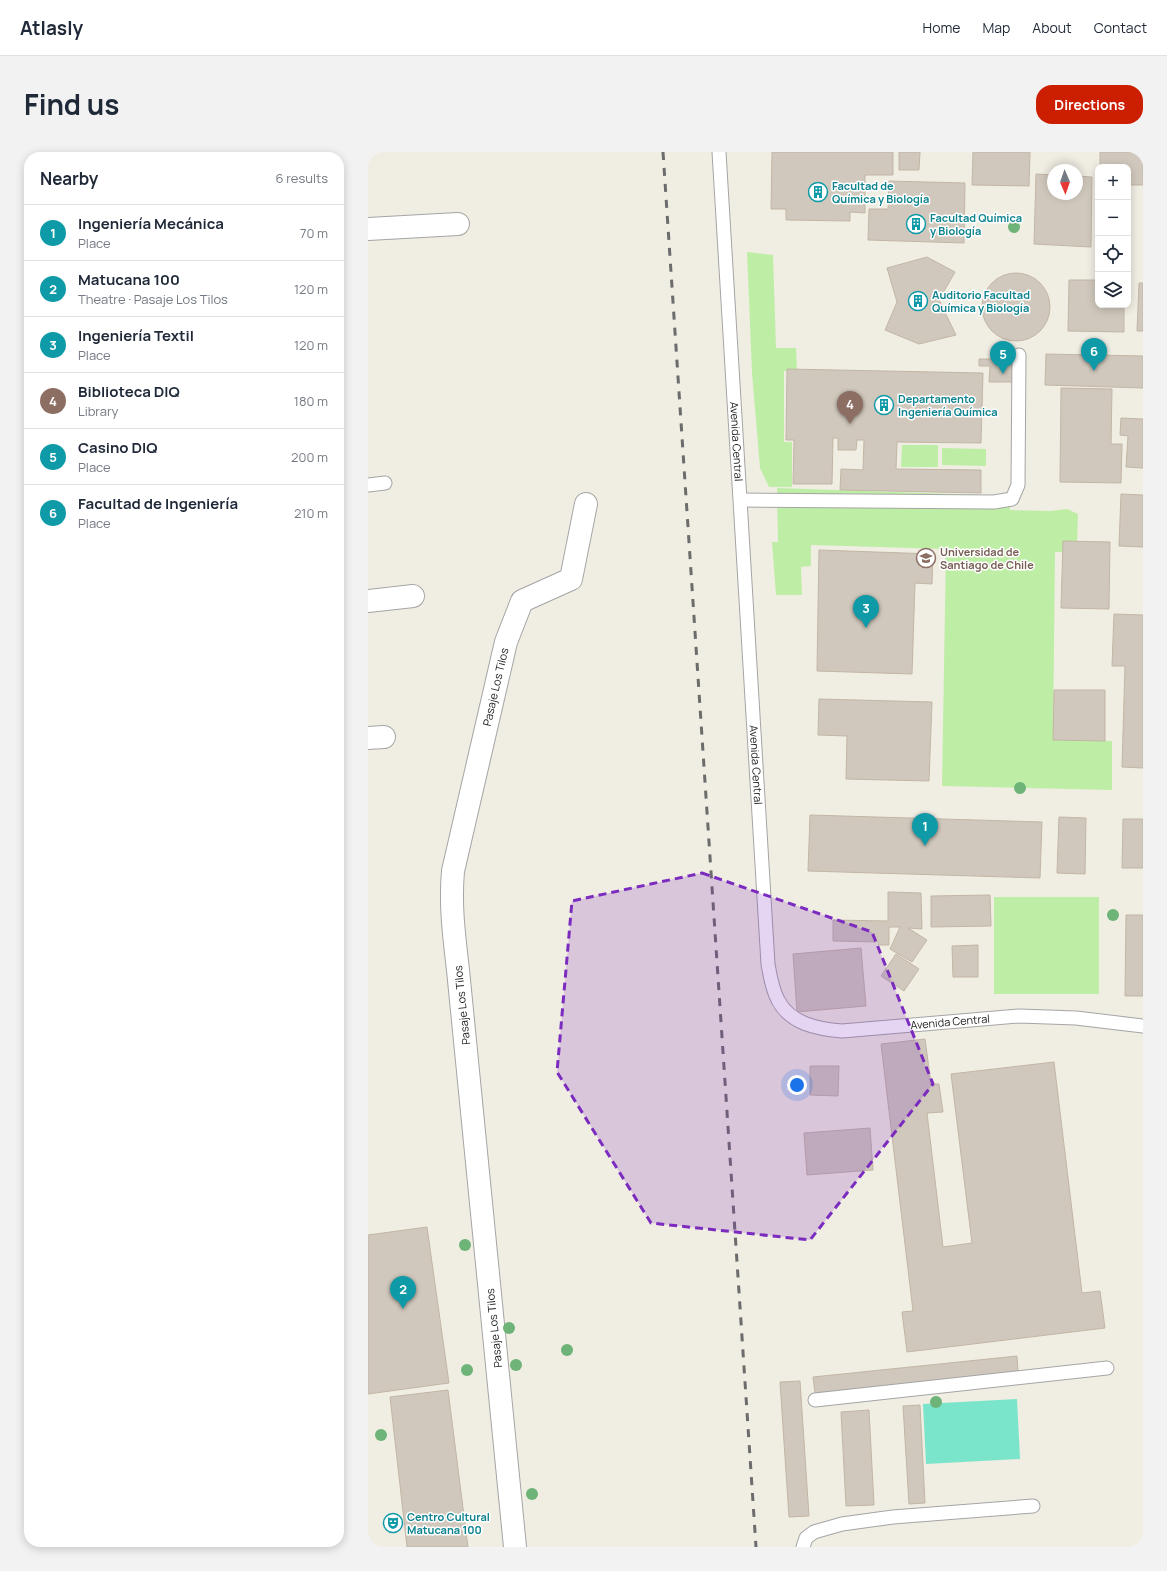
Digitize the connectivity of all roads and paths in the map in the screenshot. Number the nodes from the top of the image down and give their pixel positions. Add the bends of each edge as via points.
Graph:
1 (719, 152) edge
2 (458, 224) dead end
3 (368, 229) edge
4 (1019, 355) dead end
5 (385, 483) dead end
6 (368, 486) edge
7 (741, 500) junction
8 (586, 504) dead end
9 (413, 596) dead end
10 (368, 601) edge
11 (1143, 1026) edge
12 (1107, 1368) dead end
13 (815, 1400) dead end
14 (1033, 1506) dead end
15 (515, 1547) edge
16 (803, 1547) edge

1 - 7 lane, Avenida Central
2 - 3 street
4 - 7 lane via 1018,485 1012,499 994,502
5 - 6 lane
7 - 11 lane, Avenida Central via 768,964 775,993 783,1008 804,1024 842,1031 1019,1016 1076,1018
8 - 15 street, Pasaje Los Tilos via 571,579 522,601 506,642 453,872 451,897
9 - 10 street
12 - 13 lane
14 - 16 lane via 893,1517 842,1524 814,1532 806,1538

